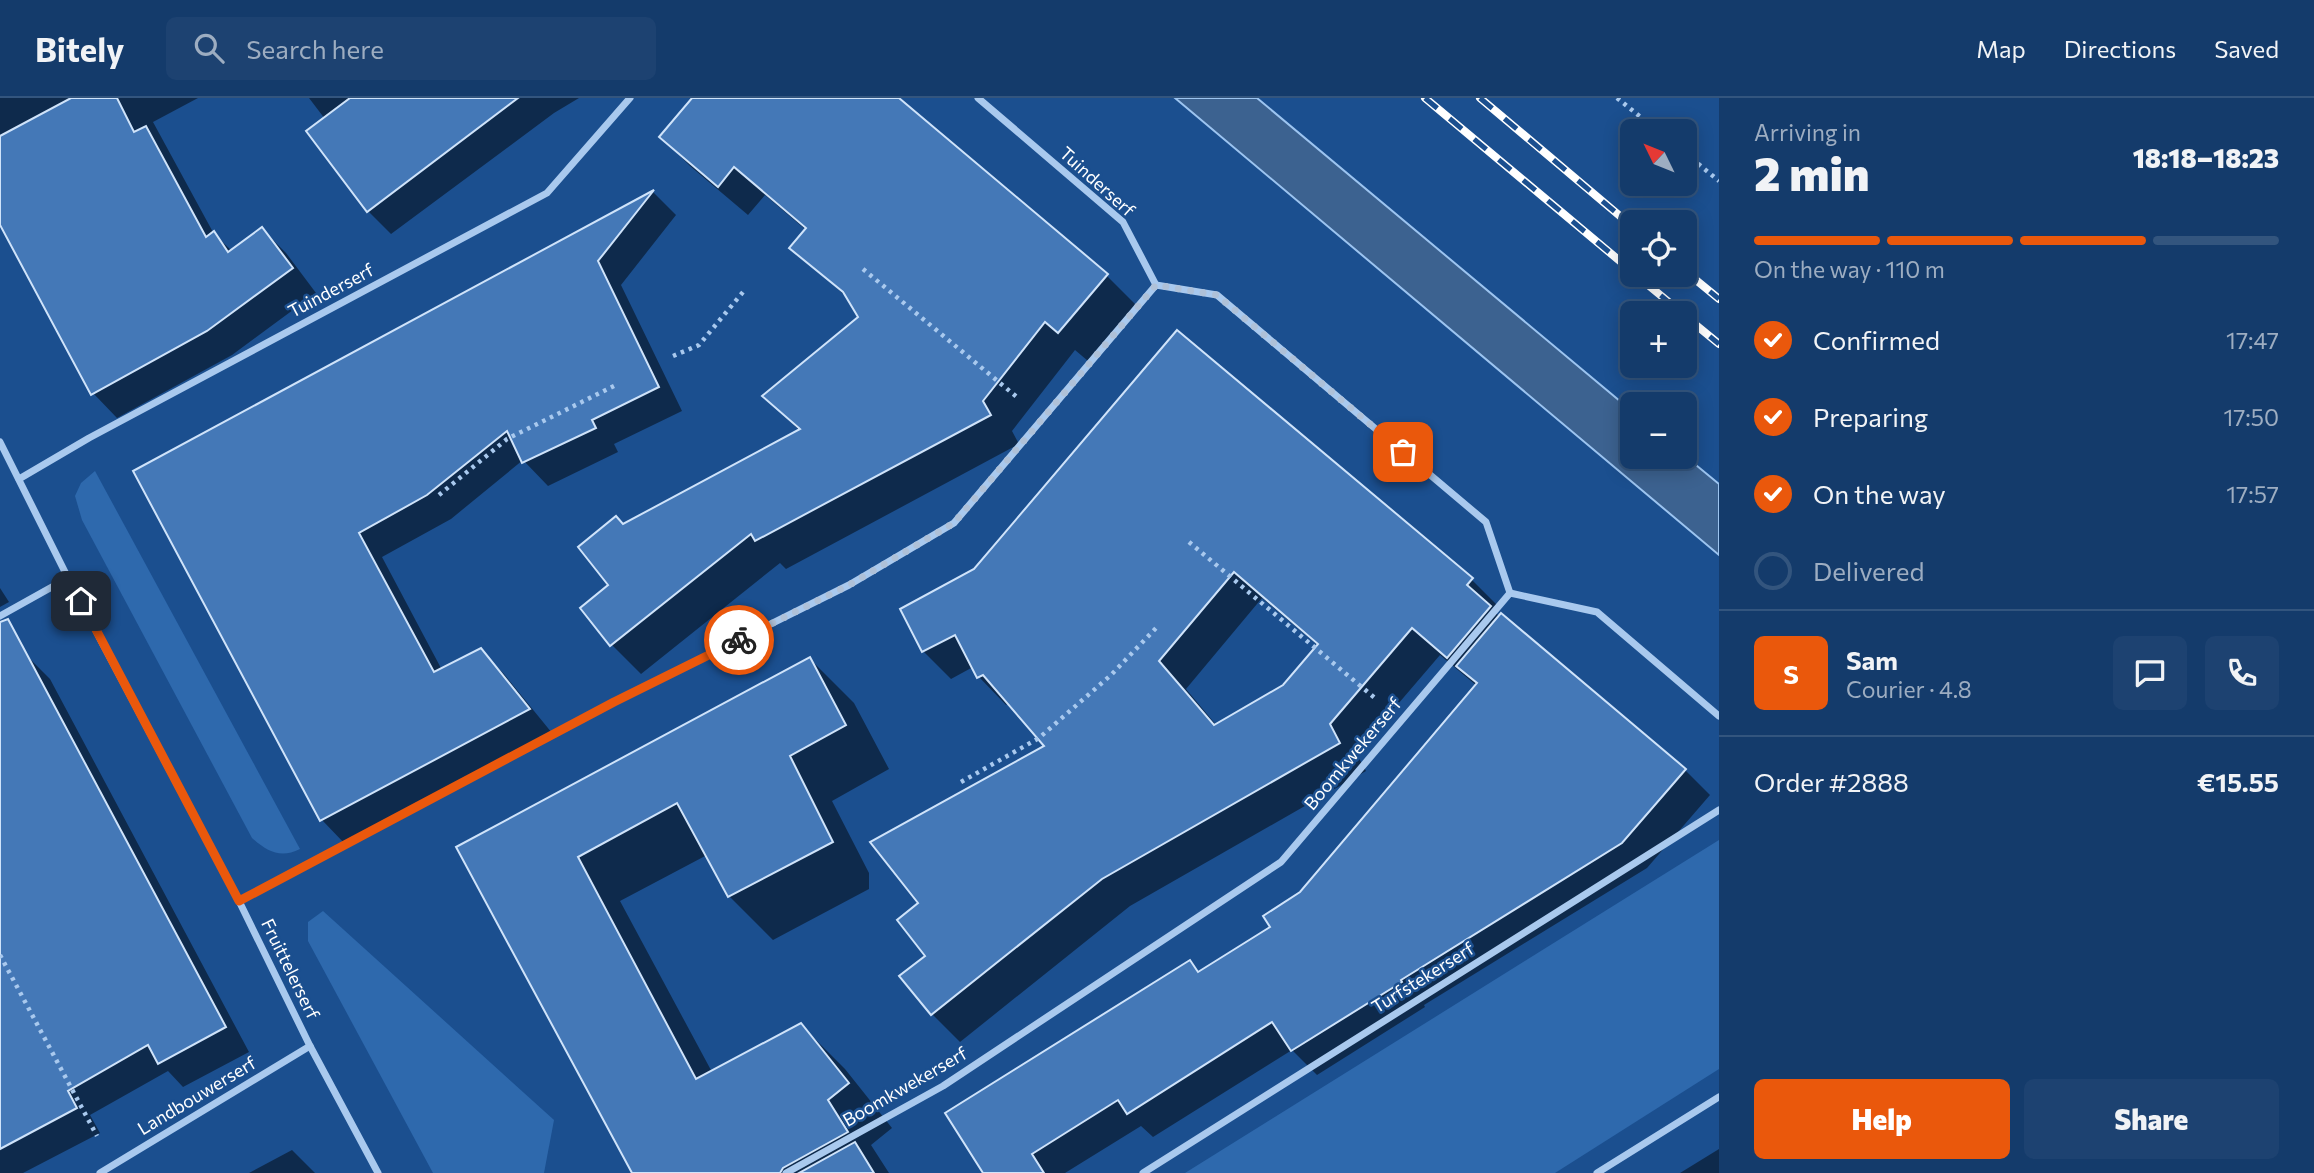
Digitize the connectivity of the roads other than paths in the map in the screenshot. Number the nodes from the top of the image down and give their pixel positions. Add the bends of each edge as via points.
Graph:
1 (630, 98) edge
2 (978, 98) edge
3 (1156, 285) junction
4 (0, 442) edge
5 (19, 479) junction
6 (68, 578) junction
7 (1510, 593) junction
8 (0, 616) edge
9 (1719, 716) edge
10 (1719, 810) edge
11 (239, 901) junction
12 (310, 1046) junction
13 (1719, 1097) edge
14 (100, 1173) edge
15 (378, 1173) edge
16 (786, 1173) edge
17 (1143, 1173) edge
18 (1597, 1173) edge

1 - 5 street, Tuinderserf via 547,193
2 - 3 street, Tuinderserf via 1123,222
3 - 7 street via 1217,295 1486,522
3 - 11 street via 954,523 849,585 614,702
4 - 5 street, Fruittelerserf
5 - 6 street, Fruittelerserf
6 - 8 street
6 - 11 street, Fruittelerserf
7 - 9 street via 1597,612
7 - 16 street, Boomkwekerserf via 1281,862 943,1086
10 - 17 street, Turfstekerserf
11 - 12 street, Fruittelerserf
12 - 14 street, Landbouwerserf
12 - 15 street, Fruittelerserf
13 - 18 street

